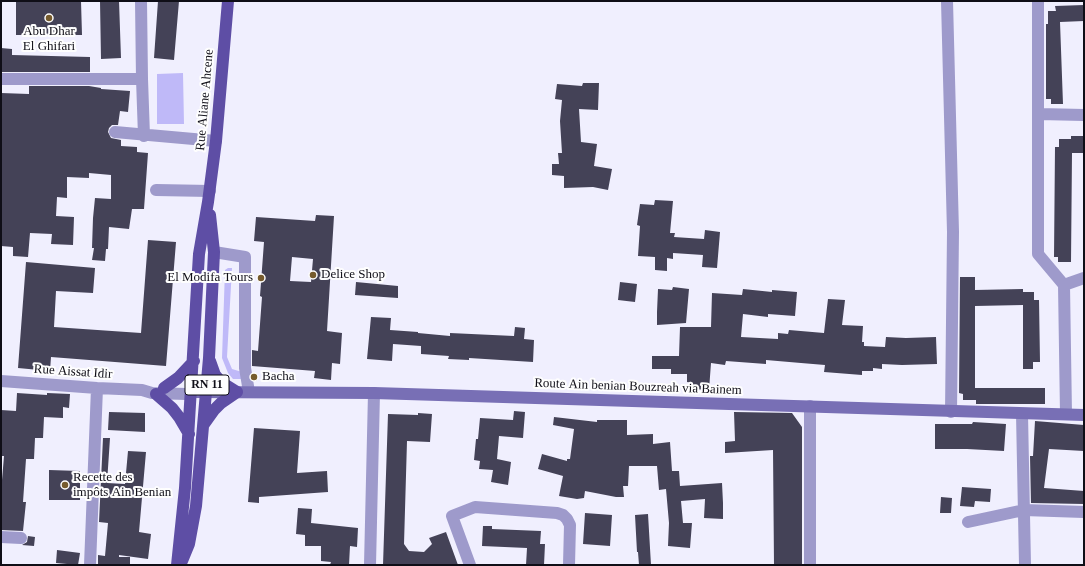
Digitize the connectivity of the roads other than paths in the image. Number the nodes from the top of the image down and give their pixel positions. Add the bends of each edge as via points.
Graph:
1 (141, 1) edge
2 (228, 1) edge
3 (947, 1) edge
4 (1038, 1) edge
5 (1, 79) edge
6 (142, 79) junction
7 (1039, 114) junction
8 (1084, 114) edge
9 (115, 132) dead end
10 (144, 136) junction
11 (216, 141) junction
12 (156, 190) dead end
13 (209, 196) junction
14 (214, 252) junction
15 (1084, 278) edge
16 (1064, 285) junction
17 (209, 358) junction
18 (194, 361) junction
19 (1, 381) edge
20 (97, 388) junction
21 (160, 391) junction
22 (192, 392) junction
23 (206, 392) junction
24 (237, 392) junction
25 (249, 392) junction
26 (374, 393) junction
27 (810, 406) junction
28 (951, 412) junction
29 (1022, 414) junction
30 (1066, 414) junction
31 (1084, 415) edge
32 (203, 426) junction
33 (189, 435) junction
34 (1024, 510) junction
35 (1084, 512) edge
36 (968, 522) dead end
37 (1, 537) edge
38 (21, 538) dead end
39 (90, 565) edge
40 (177, 565) edge
41 (180, 565) edge
42 (370, 565) edge
43 (470, 565) edge
44 (569, 565) edge
45 (810, 565) edge
46 (1025, 565) edge

1 - 6 street
2 - 11 main road, Rue Aliane Ahcene / RN 11
3 - 28 street via 953,232
4 - 7 street
5 - 6 street
6 - 10 street
7 - 8 street
7 - 16 street via 1038,254
9 - 10 street
10 - 11 street
11 - 13 main road, Rue Aliane Ahcene / RN 11
12 - 13 street
13 - 14 main road, Rue Aliane Ahcene / RN 11
13 - 18 main road, Rue Aliane Ahcene / RN 11 via 199,254
14 - 17 main road, Rue Aliane Ahcene / RN 11
14 - 25 street via 245,257 245,368
15 - 16 street
16 - 30 street
17 - 23 main road, Rue Aliane Ahcene / RN 11
17 - 24 main road via 218,378 228,388
18 - 21 main road via 178,378
18 - 22 main road, Rue Aliane Ahcene / RN 11
19 - 20 street, Rue Aissat Idir
20 - 21 street, Rue Aissat Idir via 151,388
20 - 39 street
21 - 22 street, Rue Aissat Idir via 186,394
21 - 33 main road
22 - 23 main road, Route Ain benian Bouzreah via Bainem
22 - 33 main road, Rue Aliane Ahcene / RN 11
23 - 24 main road, Route Ain benian Bouzreah via Bainem
23 - 32 main road, Rue Aliane Ahcene / RN 11
24 - 25 main road, Route Ain benian Bouzreah via Bainem
24 - 32 main road via 218,406
25 - 26 main road, Route Ain benian Bouzreah via Bainem
26 - 27 main road, Route Ain benian Bouzreah via Bainem
26 - 42 street
27 - 28 main road, Route Ain benian Bouzreah via Bainem
27 - 45 street
28 - 29 main road, Route Ain benian Bouzreah via Bainem
29 - 30 main road, Route Ain benian Bouzreah via Bainem
29 - 34 street
30 - 31 main road, Route Ain benian Bouzreah via Bainem
32 - 41 main road, Rue Aliane Ahcene / RN 11 via 196,506 189,544
33 - 40 main road, Rue Aliane Ahcene / RN 11
34 - 35 street
34 - 36 street
34 - 46 street
37 - 38 street
43 - 44 street via 452,516 475,507 563,515 570,525

